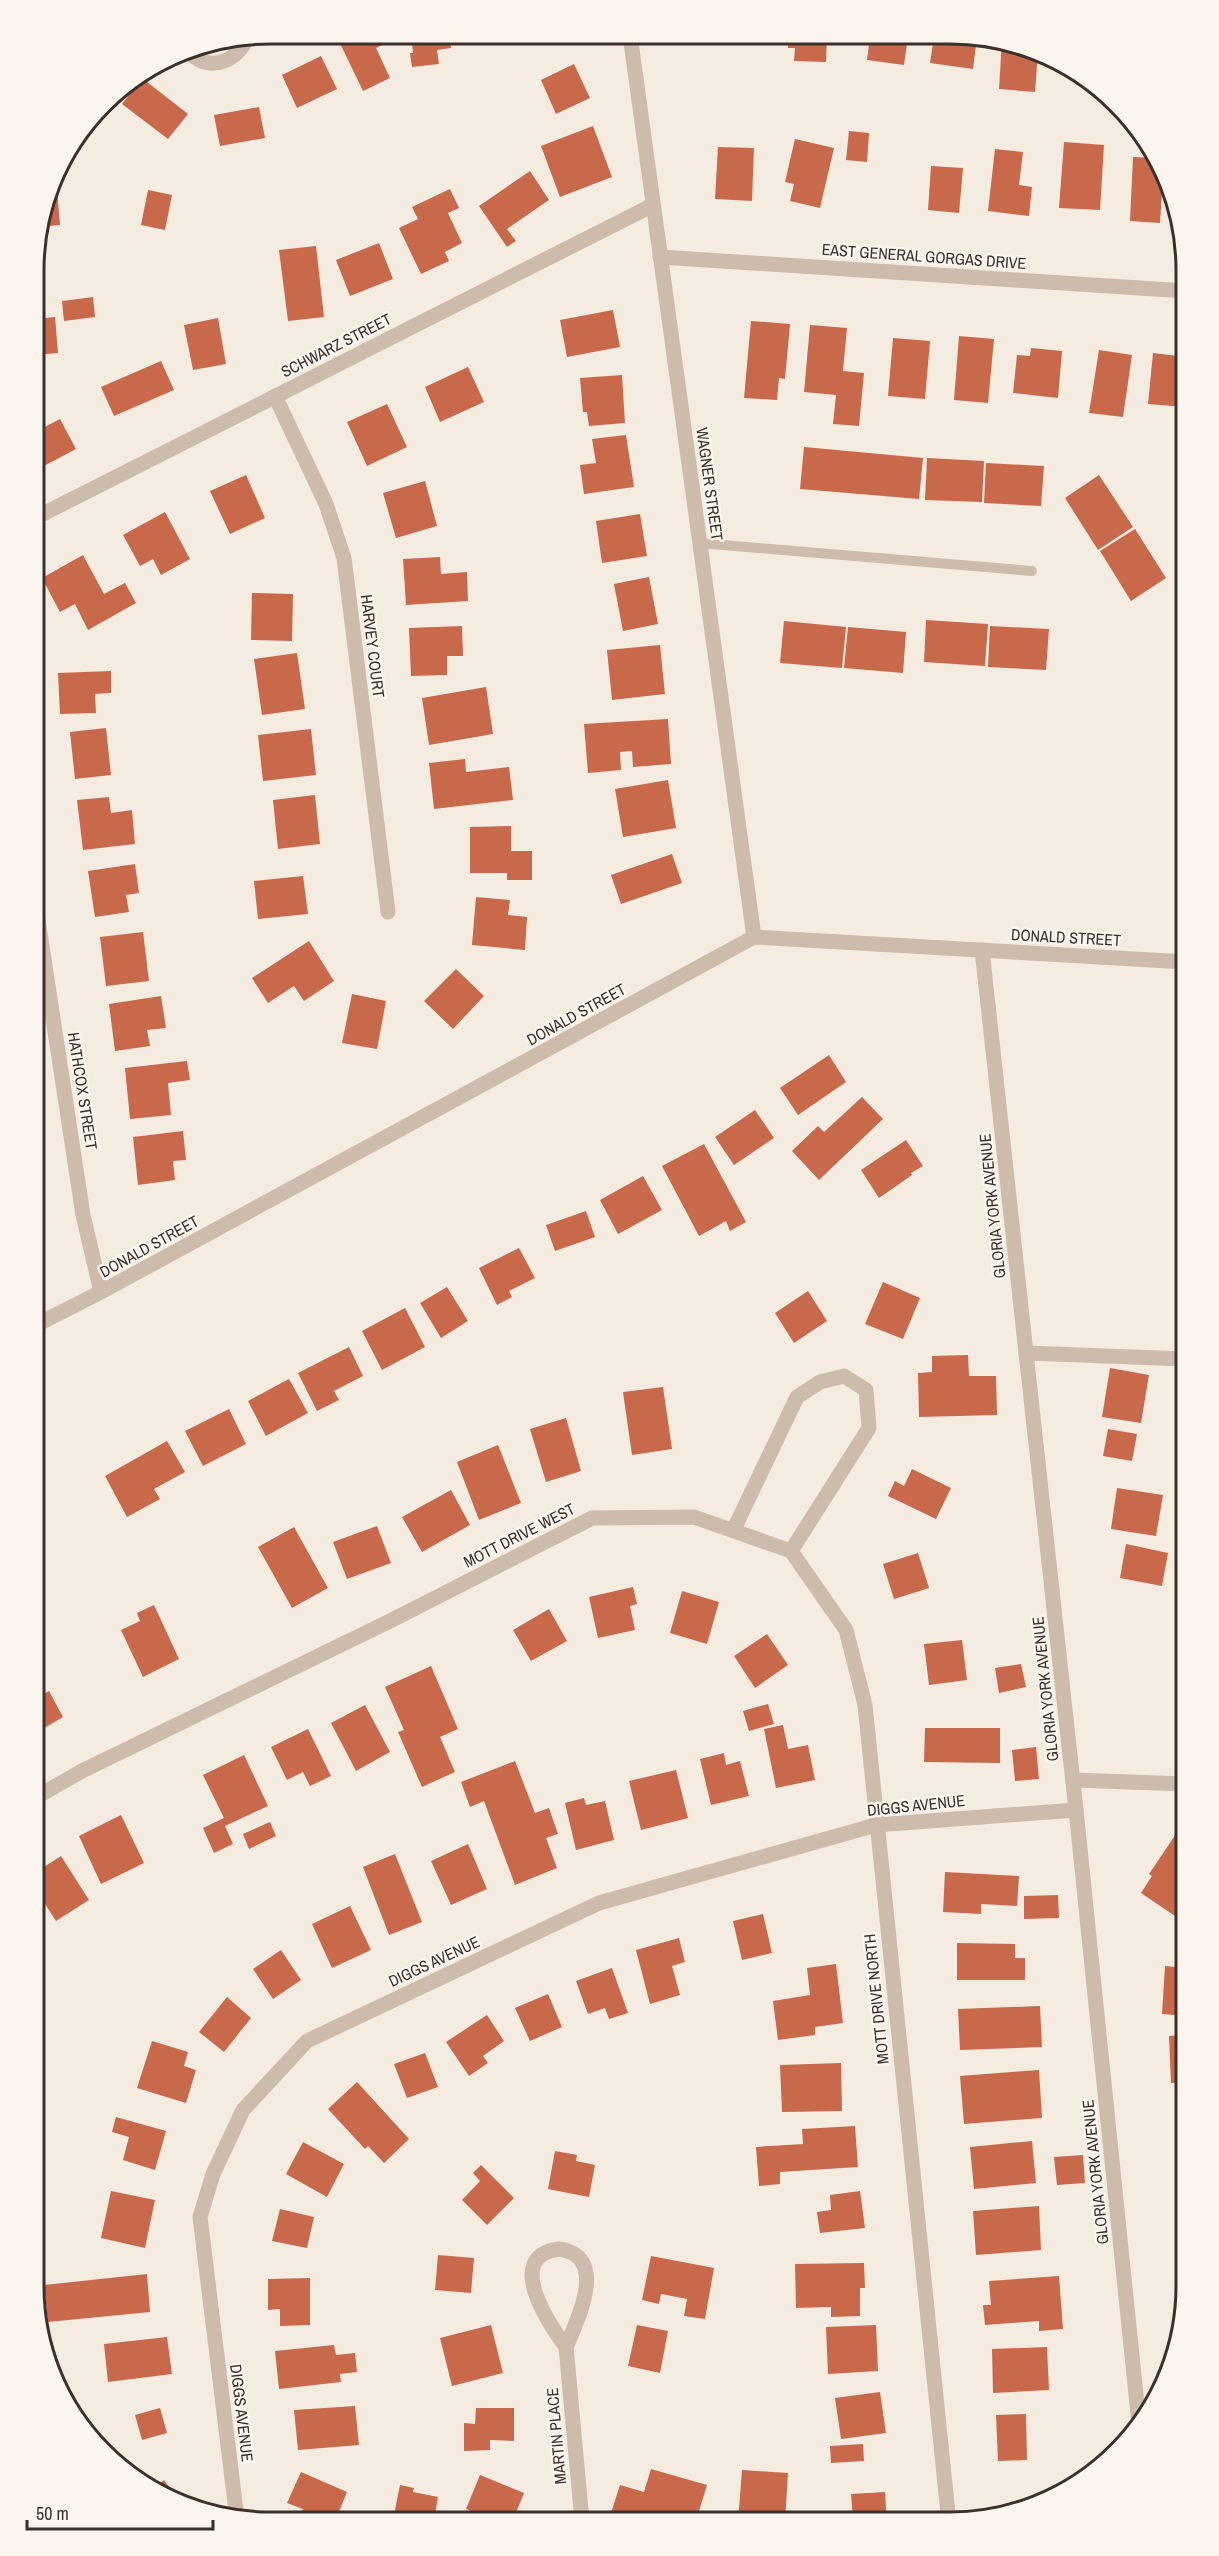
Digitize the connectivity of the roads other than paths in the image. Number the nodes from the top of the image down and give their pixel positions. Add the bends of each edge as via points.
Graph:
1 (631, 44) edge
2 (244, 45) edge
3 (195, 57) edge
4 (653, 205) junction
5 (660, 257) junction
6 (1176, 290) edge
7 (275, 396) junction
8 (44, 513) edge
9 (700, 543) junction
10 (1032, 571) dead end
11 (388, 912) dead end
12 (754, 937) junction
13 (982, 950) junction
14 (44, 960) edge
15 (1176, 961) edge
16 (101, 1292) junction
17 (44, 1321) edge
18 (1026, 1353) junction
19 (1176, 1359) edge
20 (734, 1529) junction
21 (791, 1551) junction
22 (1073, 1780) junction
23 (1176, 1784) edge
24 (44, 1793) edge
25 (1076, 1810) junction
26 (876, 1825) junction
27 (566, 2347) junction
28 (1138, 2411) edge
29 (236, 2510) edge
30 (581, 2512) edge
31 (948, 2512) edge

1 - 4 street, WAGNER STREET
2 - 3 street via 223,63 212,64
4 - 5 street, WAGNER STREET
4 - 7 street, SCHWARZ STREET
5 - 6 street, EAST GENERAL GORGAS DRIVE
5 - 9 street, WAGNER STREET
7 - 8 street, SCHWARZ STREET
7 - 11 street, HARVEY COURT via 326,504 344,558
9 - 10 lane
9 - 12 street, WAGNER STREET
12 - 13 street, DONALD STREET
12 - 16 street, DONALD STREET
13 - 15 street, DONALD STREET
13 - 18 street, GLORIA YORK AVENUE
14 - 16 street, HATHCOX STREET via 83,1215
16 - 17 street, DONALD STREET
18 - 19 street
18 - 22 street, GLORIA YORK AVENUE
20 - 21 street
20 - 21 street via 797,1396 820,1382 844,1376 867,1390 869,1428
20 - 24 street, MOTT DRIVE WEST via 694,1517 592,1518
21 - 26 street, MOTT DRIVE NORTH via 846,1630 865,1705
22 - 23 street
22 - 25 street, GLORIA YORK AVENUE
25 - 26 street, DIGGS AVENUE
25 - 28 street, GLORIA YORK AVENUE
26 - 29 street, DIGGS AVENUE via 599,1903 308,2041 243,2110 213,2174 200,2217
26 - 31 street, MOTT DRIVE NORTH
27 - 27 street, MARTIN PLACE via 546,2318 535,2294 532,2275 539,2258 560,2248 579,2256 588,2279
27 - 30 street, MARTIN PLACE

